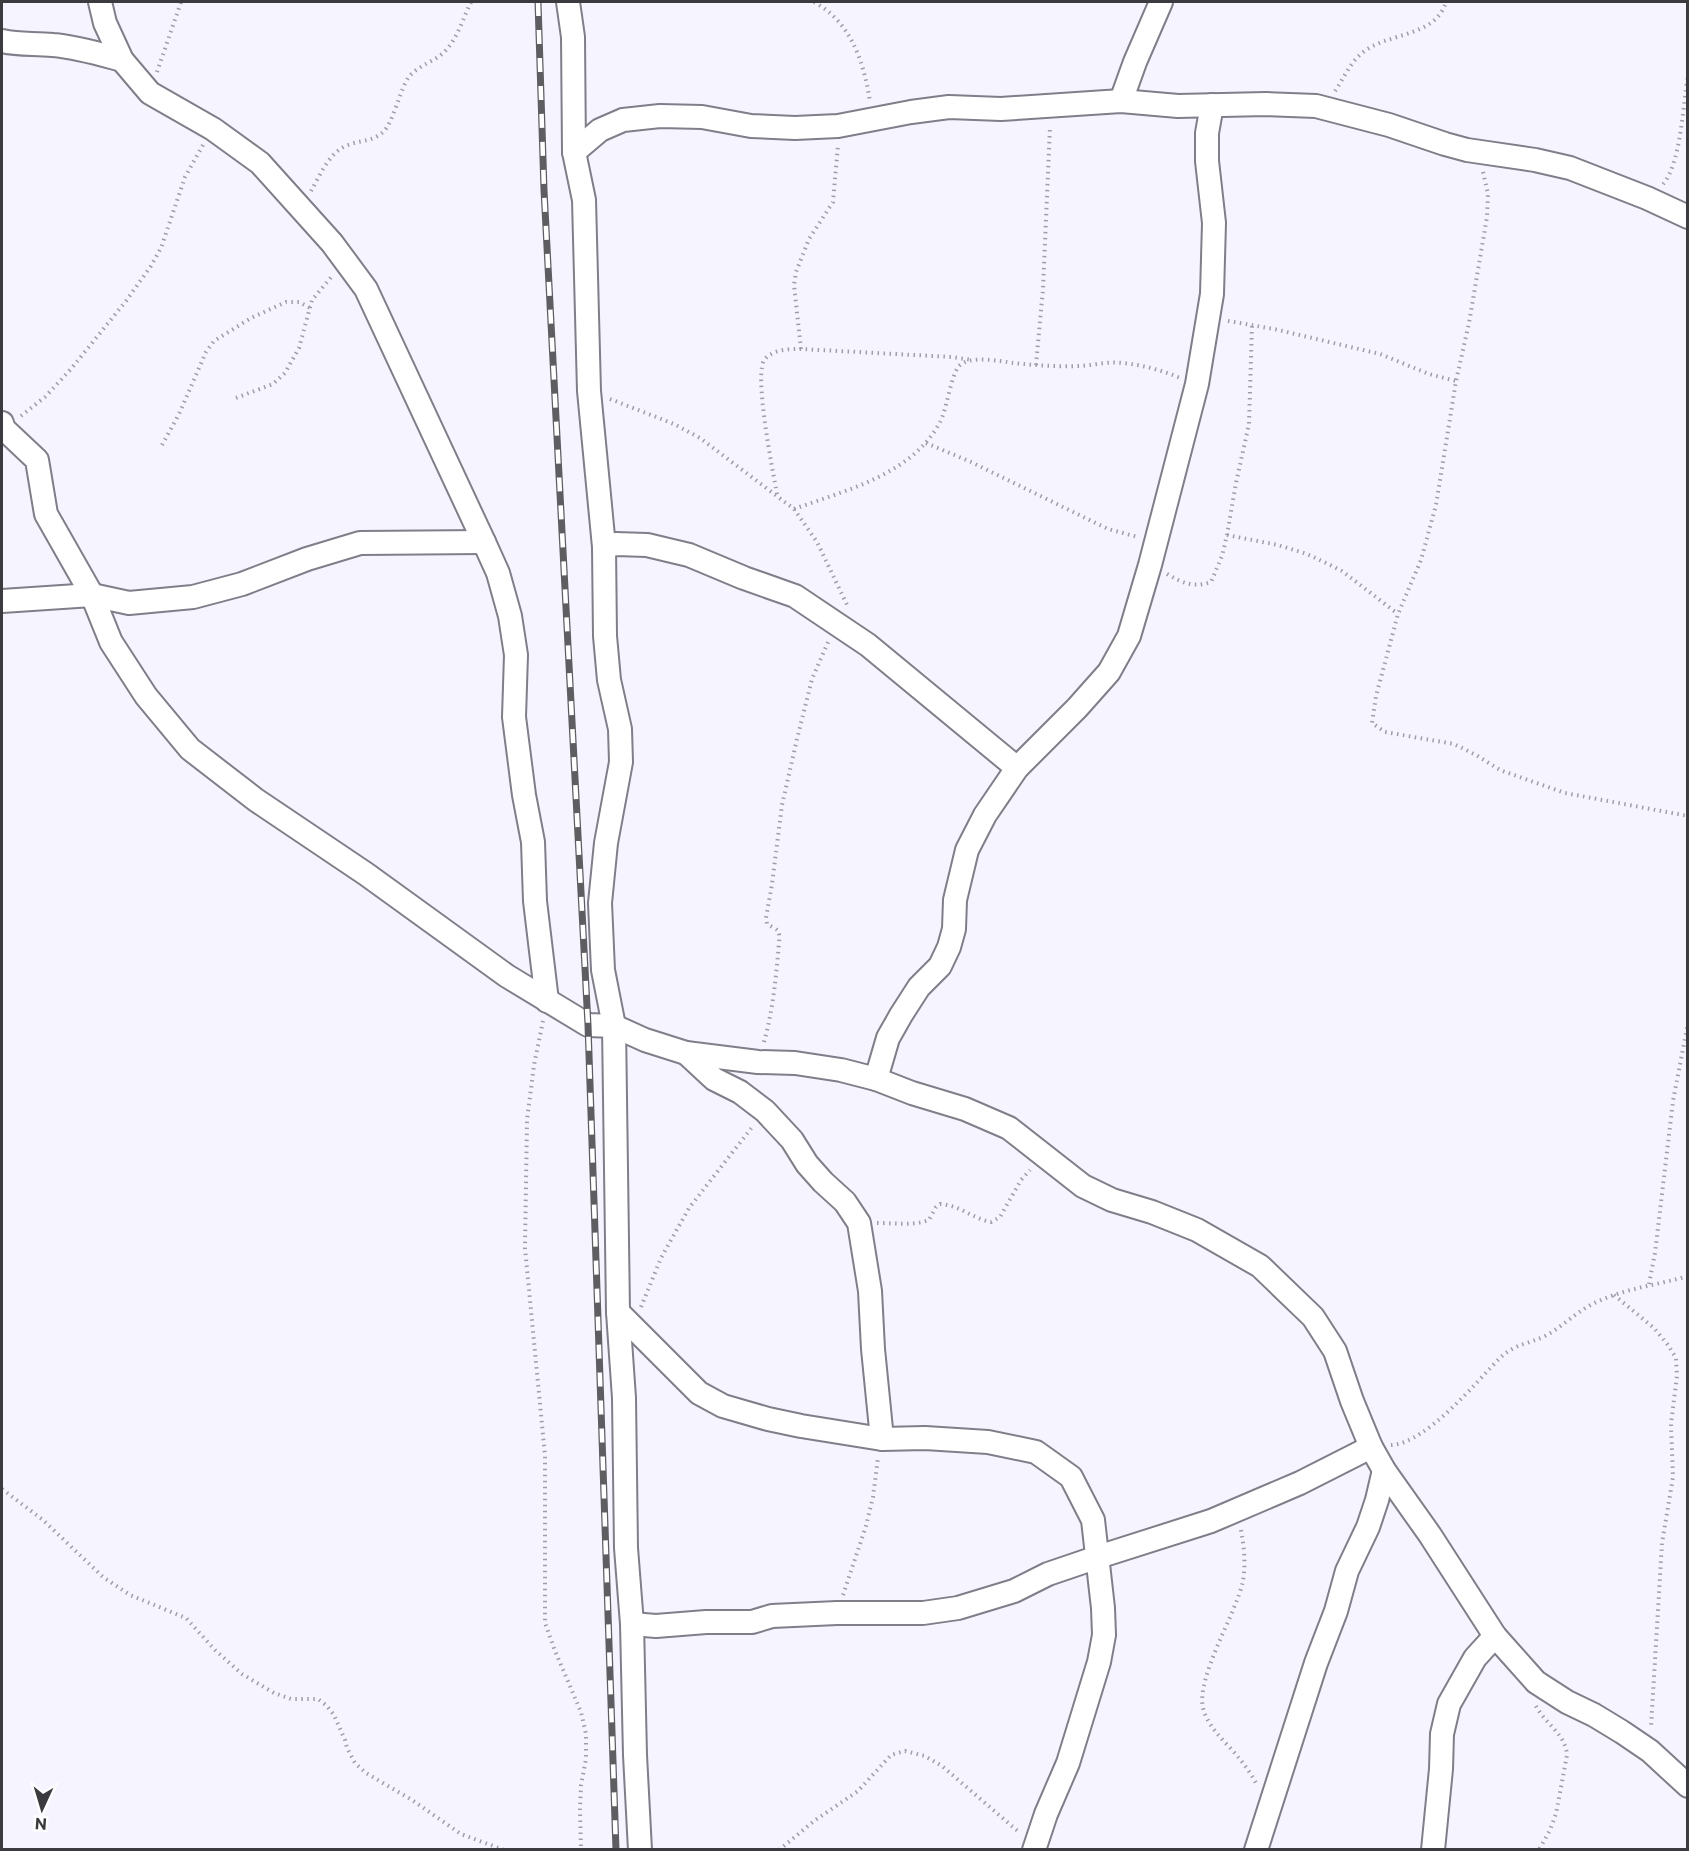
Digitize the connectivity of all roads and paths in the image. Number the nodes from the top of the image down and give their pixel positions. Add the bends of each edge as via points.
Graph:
1 (100, 2) edge
2 (181, 2) edge
3 (471, 2) edge
4 (568, 2) edge
5 (814, 2) edge
6 (1161, 2) edge
7 (1446, 2) edge
8 (2, 40) edge
9 (122, 60) junction
10 (1688, 76) edge
11 (150, 93) junction
12 (1121, 101) junction
13 (1212, 105) junction
14 (1316, 106) junction
15 (1050, 107) junction
16 (873, 120) junction
17 (838, 126) junction
18 (213, 129) junction
19 (1467, 150) junction
20 (574, 152) junction
21 (1647, 198) junction
22 (300, 207) junction
23 (1688, 217) edge
24 (346, 262) junction
25 (310, 308) junction
26 (1207, 317) junction
27 (1252, 325) junction
28 (801, 349) junction
29 (977, 360) junction
30 (1036, 365) junction
31 (1456, 381) junction
32 (1197, 384) junction
33 (589, 391) junction
34 (236, 398) dead end
35 (3, 426) edge
36 (926, 442) junction
37 (162, 445) dead end
38 (777, 494) junction
39 (794, 509) junction
40 (1227, 535) junction
41 (484, 542) junction
42 (1156, 542) junction
43 (604, 547) junction
44 (1150, 565) junction
45 (92, 595) junction
46 (2, 601) edge
47 (1398, 614) junction
48 (844, 617) junction
49 (1017, 768) junction
50 (1688, 816) edge
51 (547, 1001) junction
52 (1688, 1023) edge
53 (614, 1026) junction
54 (686, 1053) junction
55 (758, 1062) junction
56 (876, 1079) junction
57 (765, 1112) junction
58 (1046, 1158) junction
59 (859, 1223) junction
60 (1688, 1276) edge
61 (1649, 1284) junction
62 (1614, 1295) junction
63 (626, 1320) junction
64 (882, 1439) junction
65 (1371, 1447) junction
66 (1384, 1470) junction
67 (2, 1489) edge
68 (1237, 1510) junction
69 (1098, 1557) junction
70 (837, 1613) junction
71 (632, 1624) junction
72 (1495, 1636) junction
73 (1536, 1682) junction
74 (1650, 1751) junction
75 (1688, 1786) edge
76 (1269, 1804) junction
77 (1035, 1848) edge
78 (504, 1850) edge
79 (581, 1850) edge
80 (640, 1850) edge
81 (779, 1850) edge
82 (1256, 1850) edge
83 (1433, 1850) edge
84 (1539, 1850) edge

1 - 9 street
2 - 11 path
3 - 22 path via 444,52 409,77 384,132 340,149
4 - 20 street via 573,37
5 - 16 path via 826,8 851,36 865,72
6 - 12 street
7 - 14 path via 1434,20 1420,30 1362,52 1329,98
8 - 9 street via 52,45
9 - 11 street
10 - 21 path via 1671,172 1666,182
11 - 18 street
12 - 13 street
12 - 15 street
13 - 14 street
13 - 26 street via 1207,161 1214,211 1214,253
14 - 19 street
15 - 16 street via 949,107
15 - 30 path
16 - 17 street
17 - 20 street via 751,126 702,117 660,116 623,120 600,130
17 - 28 path via 833,202 809,239 796,272
18 - 22 street via 260,163
18 - 35 path via 185,177 165,238 151,266 71,369 45,397
19 - 21 street via 1570,168
19 - 31 path via 1485,174 1487,217
20 - 33 street via 584,200
21 - 23 street
22 - 24 street
24 - 25 path via 316,293
24 - 41 street via 366,289
25 - 34 path via 299,348 285,373 273,384
25 - 37 path via 299,302 286,302 214,341
26 - 27 path
26 - 32 street
27 - 31 path via 1380,354
27 - 40 path via 1249,424
28 - 29 path
28 - 38 path via 774,352 762,365 762,393
29 - 30 path
29 - 36 path via 959,366 947,406
30 - 32 path via 1120,362 1153,367
31 - 47 path via 1430,531
32 - 42 street
33 - 38 path via 700,438
33 - 43 street
35 - 45 street via 37,460 46,514
36 - 39 path via 905,462 864,484
36 - 42 path via 1108,529
38 - 39 path
39 - 48 path via 817,542
40 - 44 path via 1211,582 1192,586
40 - 47 path via 1278,545 1326,563
41 - 45 street via 360,543 193,597 129,603
41 - 51 street via 498,573 516,655 514,717 533,842
42 - 44 street
43 - 48 street via 647,545 689,555
43 - 53 street via 605,636 609,680 620,729 621,762 600,903 603,970
44 - 49 street via 1130,636 1109,672
45 - 46 street
45 - 51 street via 111,642 146,696 190,749 255,800
47 - 50 path via 1372,723 1385,732 1454,744 1500,770 1565,793
48 - 49 street via 868,645
48 - 55 path via 812,679 782,805 766,918 767,924 780,933 779,944 769,1026
49 - 56 street via 967,850 949,947 940,966 918,987 888,1038
51 - 53 street via 588,1025
51 - 79 path via 527,1120 525,1248 545,1456 545,1623 586,1734
52 - 61 path via 1673,1101
53 - 54 street
53 - 63 street
54 - 55 street
54 - 57 street via 714,1079 740,1092
55 - 56 street via 795,1063
56 - 58 street via 1009,1128
57 - 59 street
57 - 63 path via 689,1208
58 - 59 path via 1021,1180 1000,1216 991,1222 950,1204 940,1204 924,1222
58 - 65 street via 1083,1186 1197,1230 1260,1266 1312,1317 1335,1351
59 - 64 street via 870,1291
60 - 61 path
61 - 62 path
62 - 65 path via 1598,1301 1549,1334 1515,1346 1418,1436 1398,1445
62 - 74 path via 1654,1328 1676,1358 1671,1424 1673,1477 1662,1543
63 - 64 street via 699,1394 723,1406 801,1426
63 - 71 street via 626,1548
64 - 69 street via 988,1442 1036,1452 1071,1477 1094,1520
64 - 70 path via 866,1526
65 - 66 street
65 - 68 street via 1300,1484
66 - 72 street
66 - 76 street via 1368,1527 1347,1570
67 - 78 path via 43,1520 103,1577 130,1595 186,1618 242,1674 274,1694 318,1700 326,1705 355,1763 366,1773 455,1831
68 - 69 street
68 - 76 path via 1245,1552 1243,1582 1209,1670 1203,1707
69 - 70 street via 1048,1574 1014,1591 958,1608 924,1613
69 - 77 street via 1104,1635 1099,1662 1068,1763
70 - 71 street via 772,1616 752,1622
71 - 80 street
72 - 73 street
72 - 83 street via 1475,1658 1449,1704 1442,1734
73 - 74 street
73 - 84 path via 1535,1705 1560,1734 1567,1755 1556,1814
74 - 75 street
76 - 82 street
77 - 81 path via 942,1766 925,1755 905,1751 891,1755 858,1791

